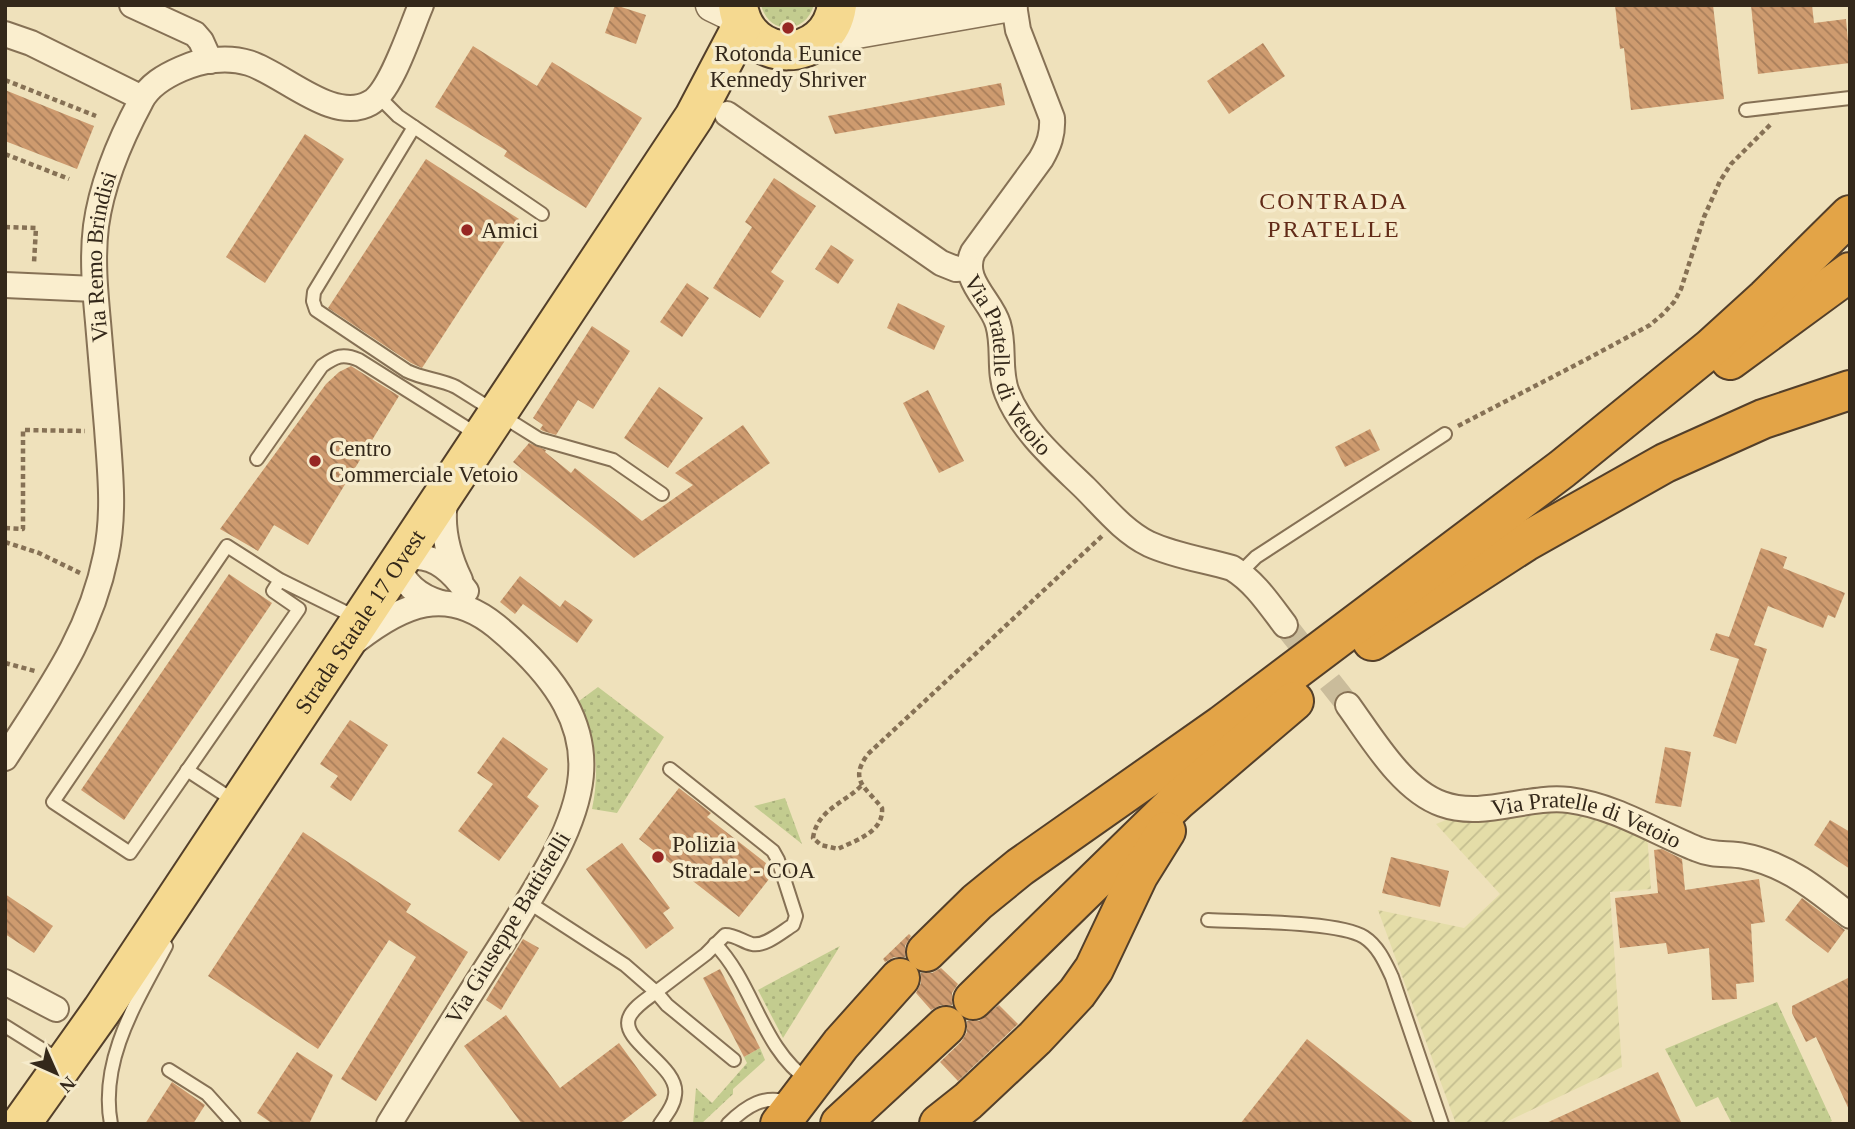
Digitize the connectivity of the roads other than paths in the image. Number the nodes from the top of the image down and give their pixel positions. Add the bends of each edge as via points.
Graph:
1 (132, 5) edge
2 (421, 5) edge
3 (837, 5) edge
4 (857, 5) edge
5 (1013, 5) edge
6 (734, 13) edge
7 (908, 23) junction
8 (5, 34) edge
9 (802, 47) junction
10 (209, 61) junction
11 (379, 97) junction
12 (1850, 97) edge
13 (142, 98) junction
14 (1746, 110) dead end
15 (711, 115) junction
16 (414, 127) junction
17 (542, 214) dead end
18 (1850, 215) edge
19 (970, 268) junction
20 (1850, 272) edge
21 (5, 285) edge
22 (95, 289) junction
23 (1850, 390) edge
24 (489, 425) junction
25 (1446, 434) road end
26 (257, 459) dead end
27 (447, 488) junction
28 (662, 494) dead end
29 (397, 562) junction
30 (1240, 573) junction
31 (280, 580) junction
32 (466, 591) junction
33 (443, 603) junction
34 (361, 620) junction
35 (492, 622) junction
36 (1285, 625) tunnel mouth
37 (1345, 646) junction
38 (337, 655) junction
39 (1348, 705) tunnel mouth
40 (1237, 749) junction
41 (5, 758) edge
42 (670, 769) dead end
43 (187, 770) junction
44 (239, 804) junction
45 (528, 902) junction
46 (1850, 916) edge
47 (1208, 920) dead end
48 (161, 921) junction
49 (715, 944) junction
50 (5, 982) edge
51 (656, 992) junction
52 (56, 1009) dead end
53 (102, 1010) junction
54 (5, 1026) edge
55 (734, 1060) dead end
56 (64, 1063) junction
57 (169, 1070) dead end
58 (795, 1104) edge
59 (21, 1124) edge
60 (51, 1124) edge
61 (111, 1124) edge
62 (234, 1124) edge
63 (389, 1124) edge
64 (660, 1124) edge
65 (728, 1124) edge
66 (840, 1124) edge
67 (939, 1124) edge
68 (1442, 1124) edge

1 - 10 street via 195,34
2 - 11 street
3 - 9 main road via 830,27
4 - 7 street
5 - 7 street
5 - 19 street, Via Pratelle di Vetoio via 1053,132 1041,159 974,252
6 - 9 main road via 764,45
6 - 15 main road, Strada Statale 17 Ovest
7 - 9 street
8 - 13 street
9 - 15 main road, Strada Statale 17 Ovest via 743,74
10 - 11 street, Via Remo Brindisi via 247,62 339,107 360,107
10 - 13 street, Via Remo Brindisi via 166,75
11 - 16 lane
12 - 14 lane
13 - 22 street, Via Remo Brindisi via 100,202
15 - 19 street via 941,263
15 - 24 main road, Strada Statale 17 Ovest
16 - 17 lane
16 - 24 lane via 314,292 313,301 320,314 407,371 443,381
18 - 37 highway via 1766,299 1648,400
19 - 30 street, Via Pratelle di Vetoio via 998,324 1002,380 1017,414 1038,441 1135,536
20 - 37 highway
21 - 22 street
22 - 41 street, Via Remo Brindisi via 111,506 107,553 73,652
23 - 37 highway via 1763,418 1665,463
24 - 26 lane via 346,354 321,366
24 - 27 main road, Strada Statale 17 Ovest
24 - 28 lane via 613,460
25 - 30 lane via 1256,557
27 - 29 main road, Strada Statale 17 Ovest
27 - 32 street, Via Giuseppe Battistelli via 445,530
29 - 32 street, Via Giuseppe Battistelli via 432,559
29 - 33 street, Via Giuseppe Battistelli via 414,590
29 - 34 main road, Strada Statale 17 Ovest
30 - 36 street, Via Pratelle di Vetoio
31 - 34 lane
31 - 43 lane via 273,591 299,609
31 - 43 lane via 227,546 53,802 130,853
32 - 35 street, Via Giuseppe Battistelli
33 - 35 street, Via Giuseppe Battistelli via 474,610
33 - 38 street, Via Giuseppe Battistelli via 402,610
34 - 38 main road, Strada Statale 17 Ovest
35 - 45 street, Via Giuseppe Battistelli via 555,688 571,716 579,746 580,784 572,818
37 - 40 highway
37 - 58 highway via 1222,725 977,902 841,1044
38 - 44 main road, Strada Statale 17 Ovest
39 - 46 street, Via Pratelle di Vetoio via 1410,784 1443,805 1487,807 1557,800 1590,804 1699,850 1769,863 1815,888
40 - 66 highway
40 - 67 highway via 1165,832 1077,993 1035,1038
42 - 49 lane via 773,851 796,916 793,925 761,944 727,934
43 - 44 lane
44 - 48 main road, Strada Statale 17 Ovest
45 - 51 lane via 625,965
45 - 63 street, Via Giuseppe Battistelli
47 - 68 lane via 1334,928 1371,943 1392,977
48 - 53 main road, Strada Statale 17 Ovest
48 - 61 lane via 169,938 123,1032 109,1076
49 - 51 lane
49 - 58 lane via 732,963 793,1070
50 - 52 street
51 - 55 lane
51 - 64 lane via 634,1010 628,1024 675,1084 674,1100
53 - 56 main road, Strada Statale 17 Ovest
53 - 60 main road via 66,1075
54 - 56 lane
56 - 59 main road, Strada Statale 17 Ovest
57 - 62 lane via 207,1094
58 - 65 lane via 764,1100

